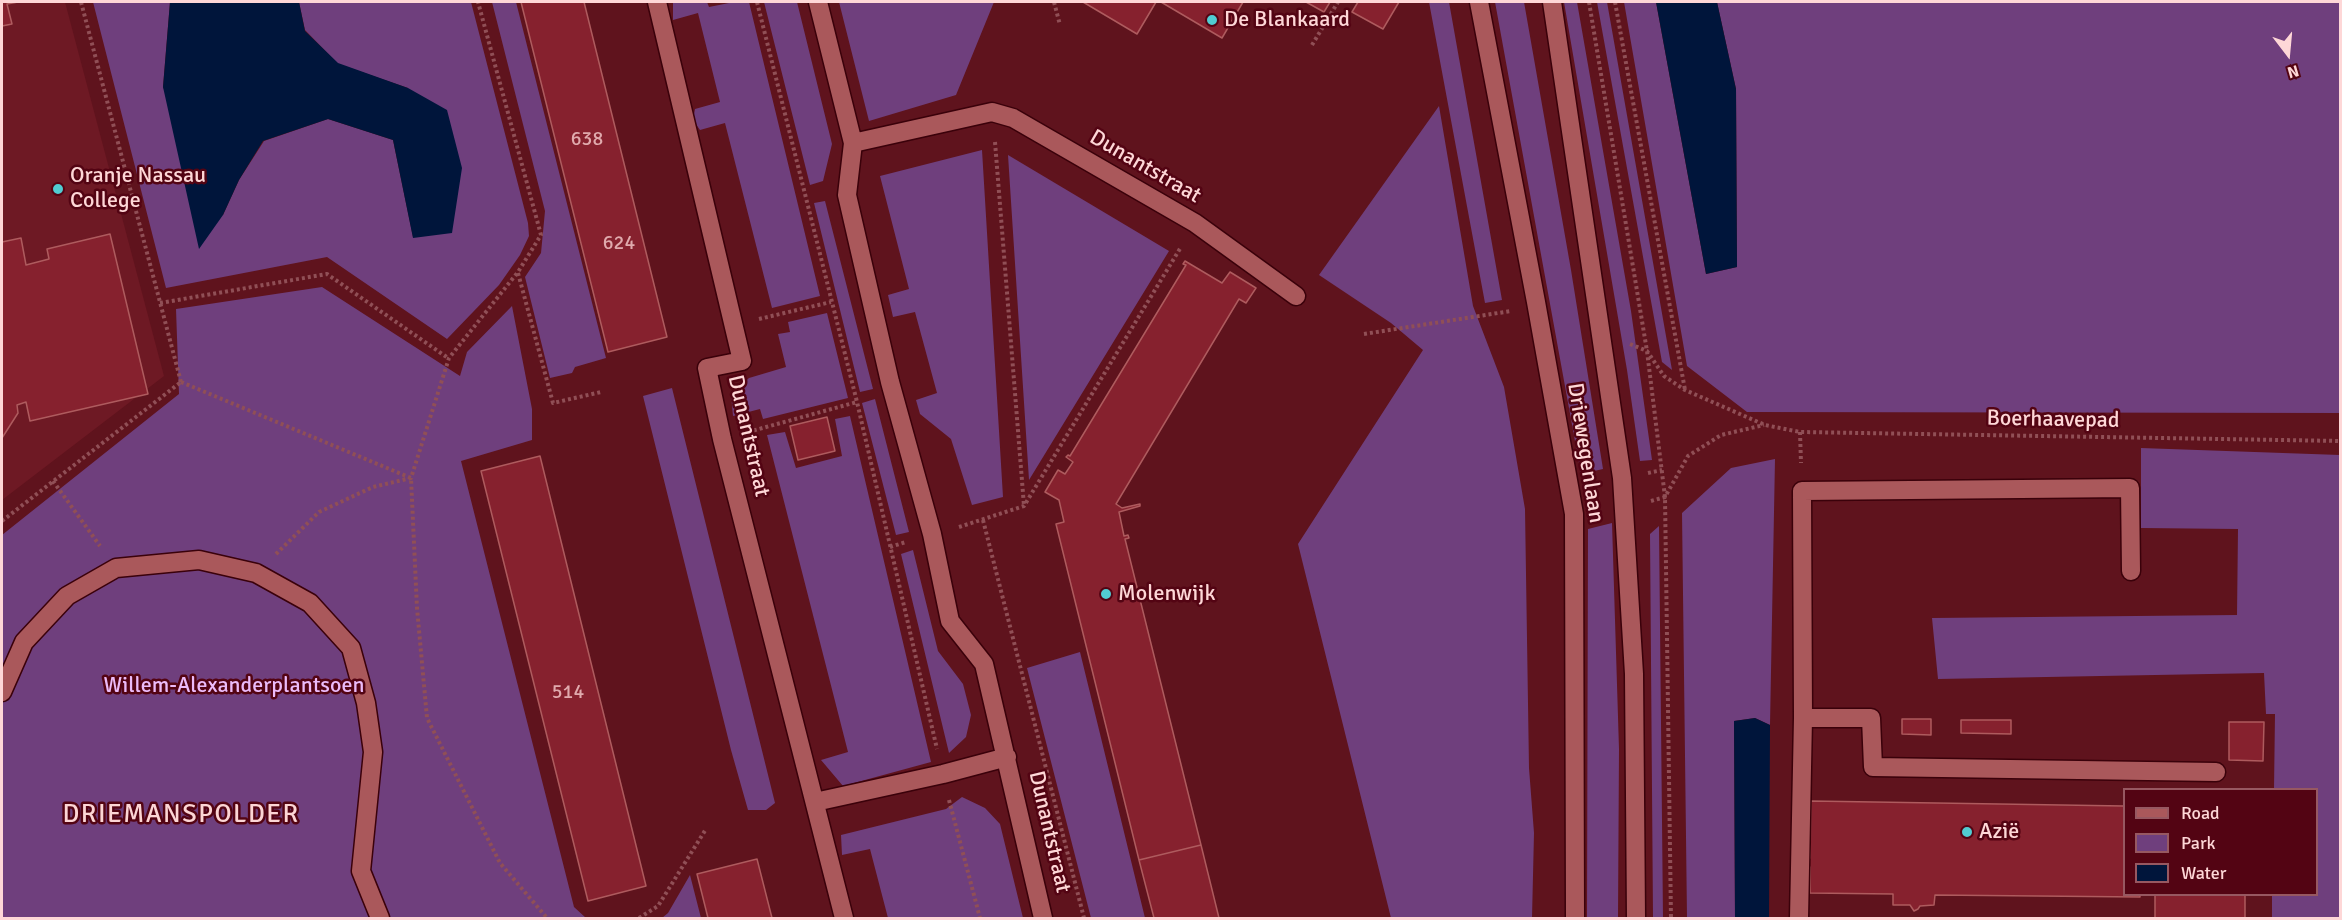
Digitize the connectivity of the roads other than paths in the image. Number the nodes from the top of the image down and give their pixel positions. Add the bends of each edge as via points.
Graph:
1 (657, 2) edge
2 (818, 2) edge
3 (1479, 2) edge
4 (1552, 2) edge
5 (853, 143) junction
6 (1296, 296) dead end
7 (2131, 571) dead end
8 (2, 692) edge
9 (1803, 718) junction
10 (1007, 757) junction
11 (2216, 772) dead end
12 (815, 802) junction
13 (380, 918) edge
14 (844, 918) edge
15 (1043, 918) edge
16 (1575, 918) edge
17 (1636, 918) edge
18 (1799, 918) edge

1 - 12 street, Dunantstraat via 742,361 707,368
2 - 5 street, Dunantstraat
3 - 16 street, Driewegenlaan via 1574,514
4 - 17 street, Driewegenlaan via 1609,375 1625,508 1634,674
5 - 6 street, Dunantstraat via 992,112 1013,118 1195,223
5 - 10 street, Dunantstraat via 847,195 890,382 932,534 951,621 984,664
7 - 9 street via 2130,488 1802,490
8 - 13 street via 24,642 67,596 116,568 199,560 256,573 310,603 351,648 366,703 373,752 361,871
9 - 11 street via 1871,718 1873,767
9 - 18 street
10 - 12 street, Dunantstraat
10 - 15 street, Dunantstraat
12 - 14 street, Dunantstraat

